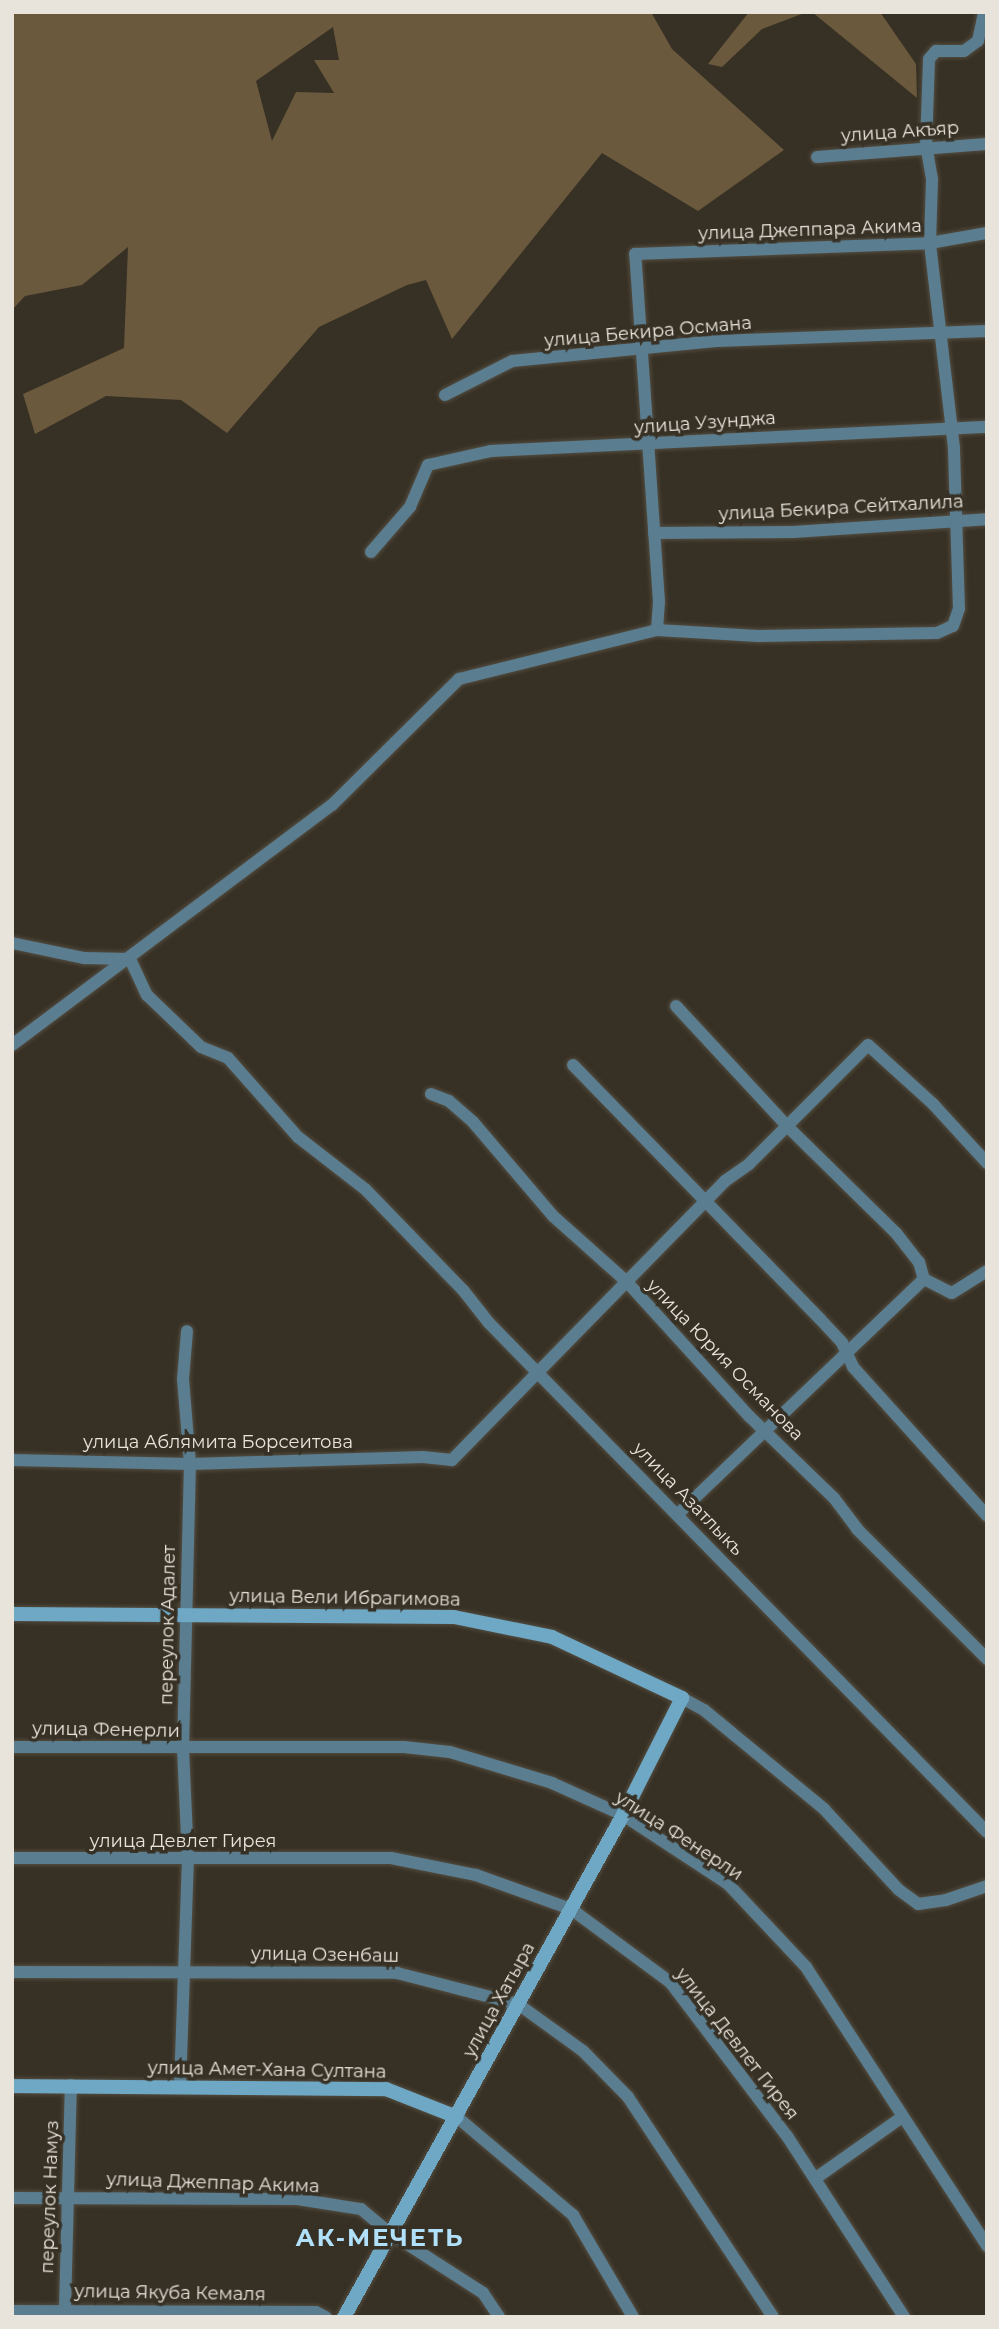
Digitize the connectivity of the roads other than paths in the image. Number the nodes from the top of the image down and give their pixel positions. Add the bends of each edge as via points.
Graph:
1 (984, 12) edge
2 (987, 144) edge
3 (926, 146) junction
4 (817, 157) dead end
5 (987, 233) edge
6 (930, 243) junction
7 (987, 331) edge
8 (941, 333) junction
9 (641, 350) junction
10 (446, 395) dead end
11 (950, 427) junction
12 (987, 427) edge
13 (648, 446) junction
14 (954, 519) junction
15 (987, 519) edge
16 (654, 533) junction
17 (371, 552) dead end
18 (657, 629) junction
19 (12, 943) edge
20 (130, 959) junction
21 (676, 1006) dead end
22 (12, 1045) edge
23 (573, 1065) dead end
24 (431, 1094) dead end
25 (787, 1126) junction
26 (987, 1163) edge
27 (706, 1202) junction
28 (987, 1271) edge
29 (924, 1279) junction
30 (626, 1281) junction
31 (187, 1331) dead end
32 (846, 1353) junction
33 (537, 1370) junction
34 (765, 1429) junction
35 (12, 1460) edge
36 (190, 1464) junction
37 (679, 1513) junction
38 (987, 1516) edge
39 (12, 1614) edge
40 (186, 1614) junction
41 (987, 1659) edge
42 (682, 1698) junction
43 (12, 1746) edge
44 (183, 1749) junction
45 (623, 1815) junction
46 (987, 1832) edge
47 (12, 1858) edge
48 (188, 1859) junction
49 (987, 1886) edge
50 (571, 1909) junction
51 (185, 1971) junction
52 (12, 1972) edge
53 (518, 2004) junction
54 (71, 2085) junction
55 (12, 2086) edge
56 (180, 2087) junction
57 (902, 2117) junction
58 (457, 2118) junction
59 (816, 2178) junction
60 (68, 2197) junction
61 (12, 2198) edge
62 (390, 2233) junction
63 (987, 2246) edge
64 (65, 2309) junction
65 (12, 2311) edge
66 (326, 2317) edge
67 (344, 2317) edge
68 (499, 2317) edge
69 (633, 2317) edge
70 (773, 2317) edge
71 (904, 2317) edge

1 - 3 street via 978,41 964,51 936,51 929,59
2 - 3 street, улица Акъяр
3 - 4 street, улица Акъяр
3 - 6 street via 932,180
5 - 6 street, улица Джеппара Акима
6 - 8 street
6 - 9 street, улица Джеппара Акима via 635,254
7 - 8 street, улица Бекира Османа
8 - 9 street, улица Бекира Османа via 716,341
8 - 11 street
9 - 10 street, улица Бекира Османа via 512,361
9 - 13 street
11 - 12 street, улица Узунджа
11 - 13 street, улица Узунджа via 757,435
11 - 14 street
13 - 16 street
13 - 17 street, улица Узунджа via 491,452 428,465 410,507
14 - 15 street, улица Бекира Сейтхалила
14 - 16 street, улица Бекира Сейтхалила via 793,532
14 - 18 street via 959,609 953,626 937,633 758,636
16 - 18 street
18 - 20 street via 459,679 332,805
19 - 20 street via 84,958
20 - 22 street
20 - 33 street, улица Азатлыкъ via 147,995 201,1047 228,1058 298,1137 366,1190
21 - 25 street
23 - 27 street
24 - 30 street, улица Юрия Османова via 449,1101 473,1122 553,1216
25 - 26 street via 868,1045 933,1104
25 - 27 street
25 - 29 street via 896,1233 919,1262
27 - 30 street
27 - 32 street via 820,1319
28 - 29 street via 952,1293
29 - 32 street
30 - 33 street
30 - 34 street, улица Юрия Османова
31 - 36 street, переулок Адалет via 183,1379
32 - 34 street
32 - 38 street
33 - 36 street, улица Аблямита Борсеитова via 452,1460
33 - 37 street, улица Азатлыкъ
34 - 37 street
34 - 41 street, улица Юрия Османова
35 - 36 street, улица Аблямита Борсеитова
36 - 40 street, переулок Адалет
37 - 46 street, улица Азатлыкъ
39 - 40 street, улица Вели Ибрагимова
40 - 42 street, улица Вели Ибрагимова via 454,1616 552,1636
40 - 44 street, переулок Адалет
42 - 45 street, улица Хатыра
42 - 49 street, улица Вели Ибрагимова via 704,1710 824,1809 899,1890 918,1904
43 - 44 street, улица Фенерли
44 - 45 street, улица Фенерли via 404,1747 450,1752 552,1783
44 - 48 street, переулок Адалет
45 - 50 street, улица Хатыра
45 - 57 street, улица Фенерли via 728,1884 806,1967
47 - 48 street, улица Девлет Гирея
48 - 50 street, улица Девлет Гирея via 391,1858 476,1875
48 - 51 street, переулок Адалет
50 - 53 street, улица Хатыра
50 - 59 street, улица Девлет Гирея via 670,1982
51 - 52 street, улица Озенбаш
51 - 53 street, улица Озенбаш via 397,1973
51 - 56 street, переулок Адалет
53 - 58 street, улица Хатыра
53 - 70 street, улица Озенбаш via 583,2051 622,2090 675,2162
54 - 55 street, улица Амет-Хана Султана
54 - 56 street, улица Амет-Хана Султана
54 - 60 street, переулок Намуз
56 - 58 street, улица Амет-Хана Султана via 386,2089
57 - 59 street
57 - 63 street, улица Фенерли
58 - 62 street, улица Хатыра
58 - 69 street, улица Амет-Хана Султана via 573,2215
59 - 71 street, улица Девлет Гирея
60 - 61 street, улица Джеппар Акима
60 - 62 street, улица Джеппар Акима via 297,2199 361,2209
60 - 64 street, переулок Намуз
62 - 67 street, улица Хатыра
62 - 68 street, улица Джеппар Акима via 483,2293
64 - 65 street, улица Якуба Кемаля
64 - 66 street, улица Якуба Кемаля via 316,2312

